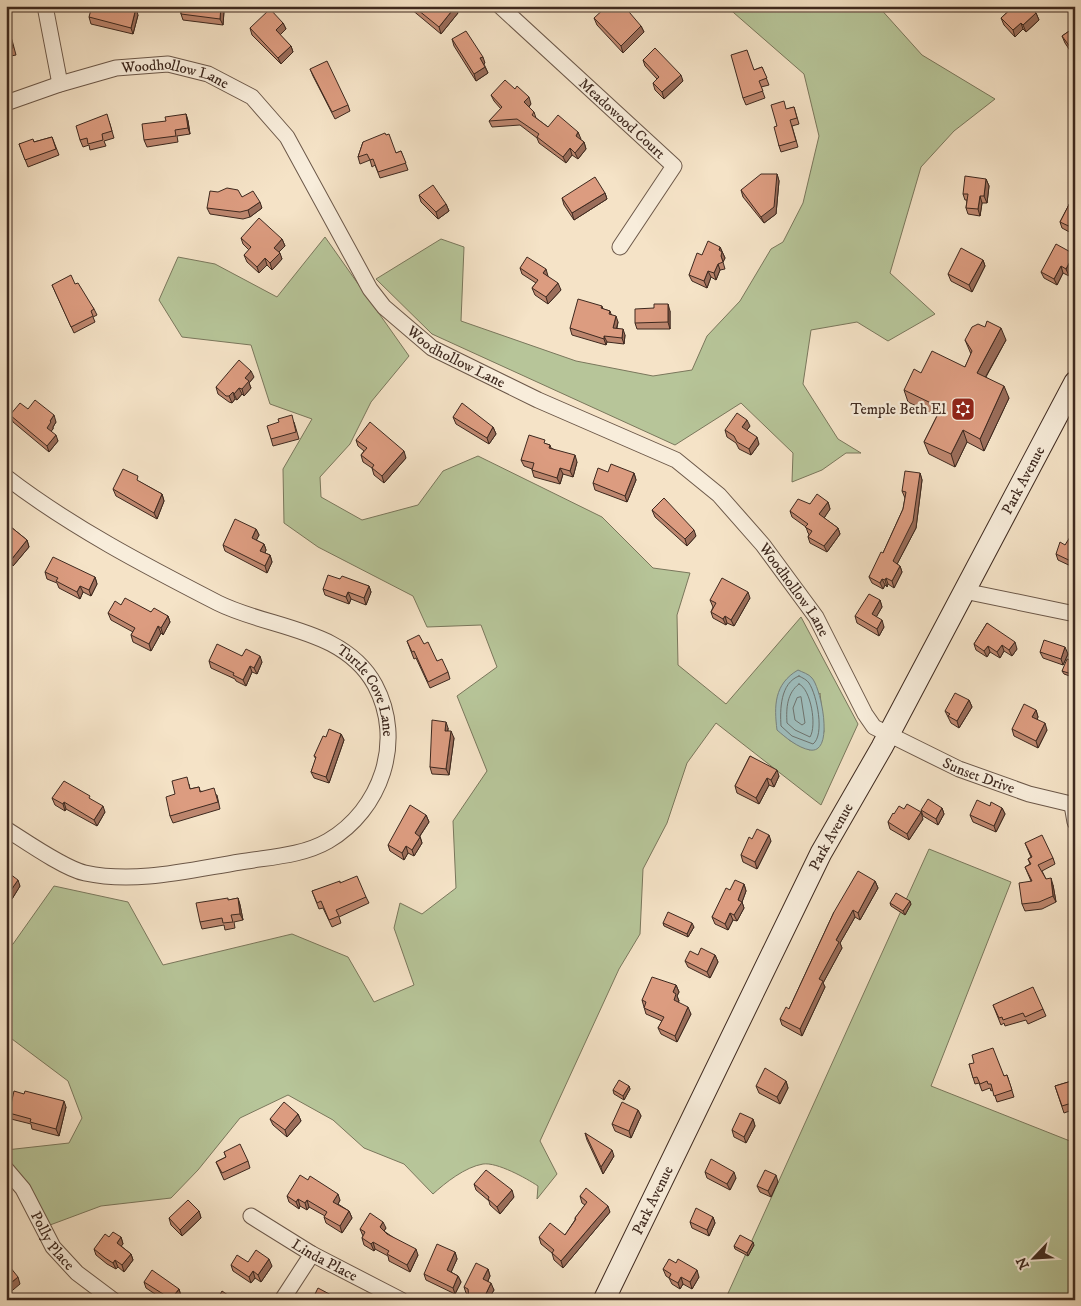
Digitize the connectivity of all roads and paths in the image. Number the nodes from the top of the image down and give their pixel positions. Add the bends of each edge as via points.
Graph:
1 (46, 6) edge
2 (500, 6) edge
3 (60, 84) junction
4 (6, 103) edge
5 (620, 247) dead end
6 (1075, 382) edge
7 (6, 477) edge
8 (964, 591) junction
9 (1075, 614) edge
10 (888, 734) junction
11 (1074, 805) edge
12 (1075, 822) edge
13 (6, 829) edge
14 (6, 1170) edge
15 (251, 1216) dead end
16 (312, 1254) junction
17 (113, 1300) edge
18 (282, 1300) edge
19 (402, 1300) edge
20 (604, 1300) edge

1 - 3 street
2 - 5 street, Meadowood Court via 674,166
3 - 4 street, Woodhollow Lane
3 - 10 street, Woodhollow Lane via 116,68 168,64 208,74 252,97 287,137 370,289 384,307 432,348 538,400 676,460 719,495 763,545 816,617 865,714 874,727
6 - 8 main road, Park Avenue
7 - 13 street, Turtle Cove Lane via 80,528 220,604 328,642 353,658 374,684 385,715 388,744 384,772 372,801 350,826 326,842 295,853 124,877 82,873
8 - 9 street
8 - 10 main road, Park Avenue
10 - 11 street, Sunset Drive via 959,769 1029,794
10 - 20 main road, Park Avenue via 821,853
11 - 12 street
14 - 17 street, Polly Place via 23,1188 52,1247
15 - 16 street, Linda Place
16 - 18 street
16 - 19 street, Linda Place

